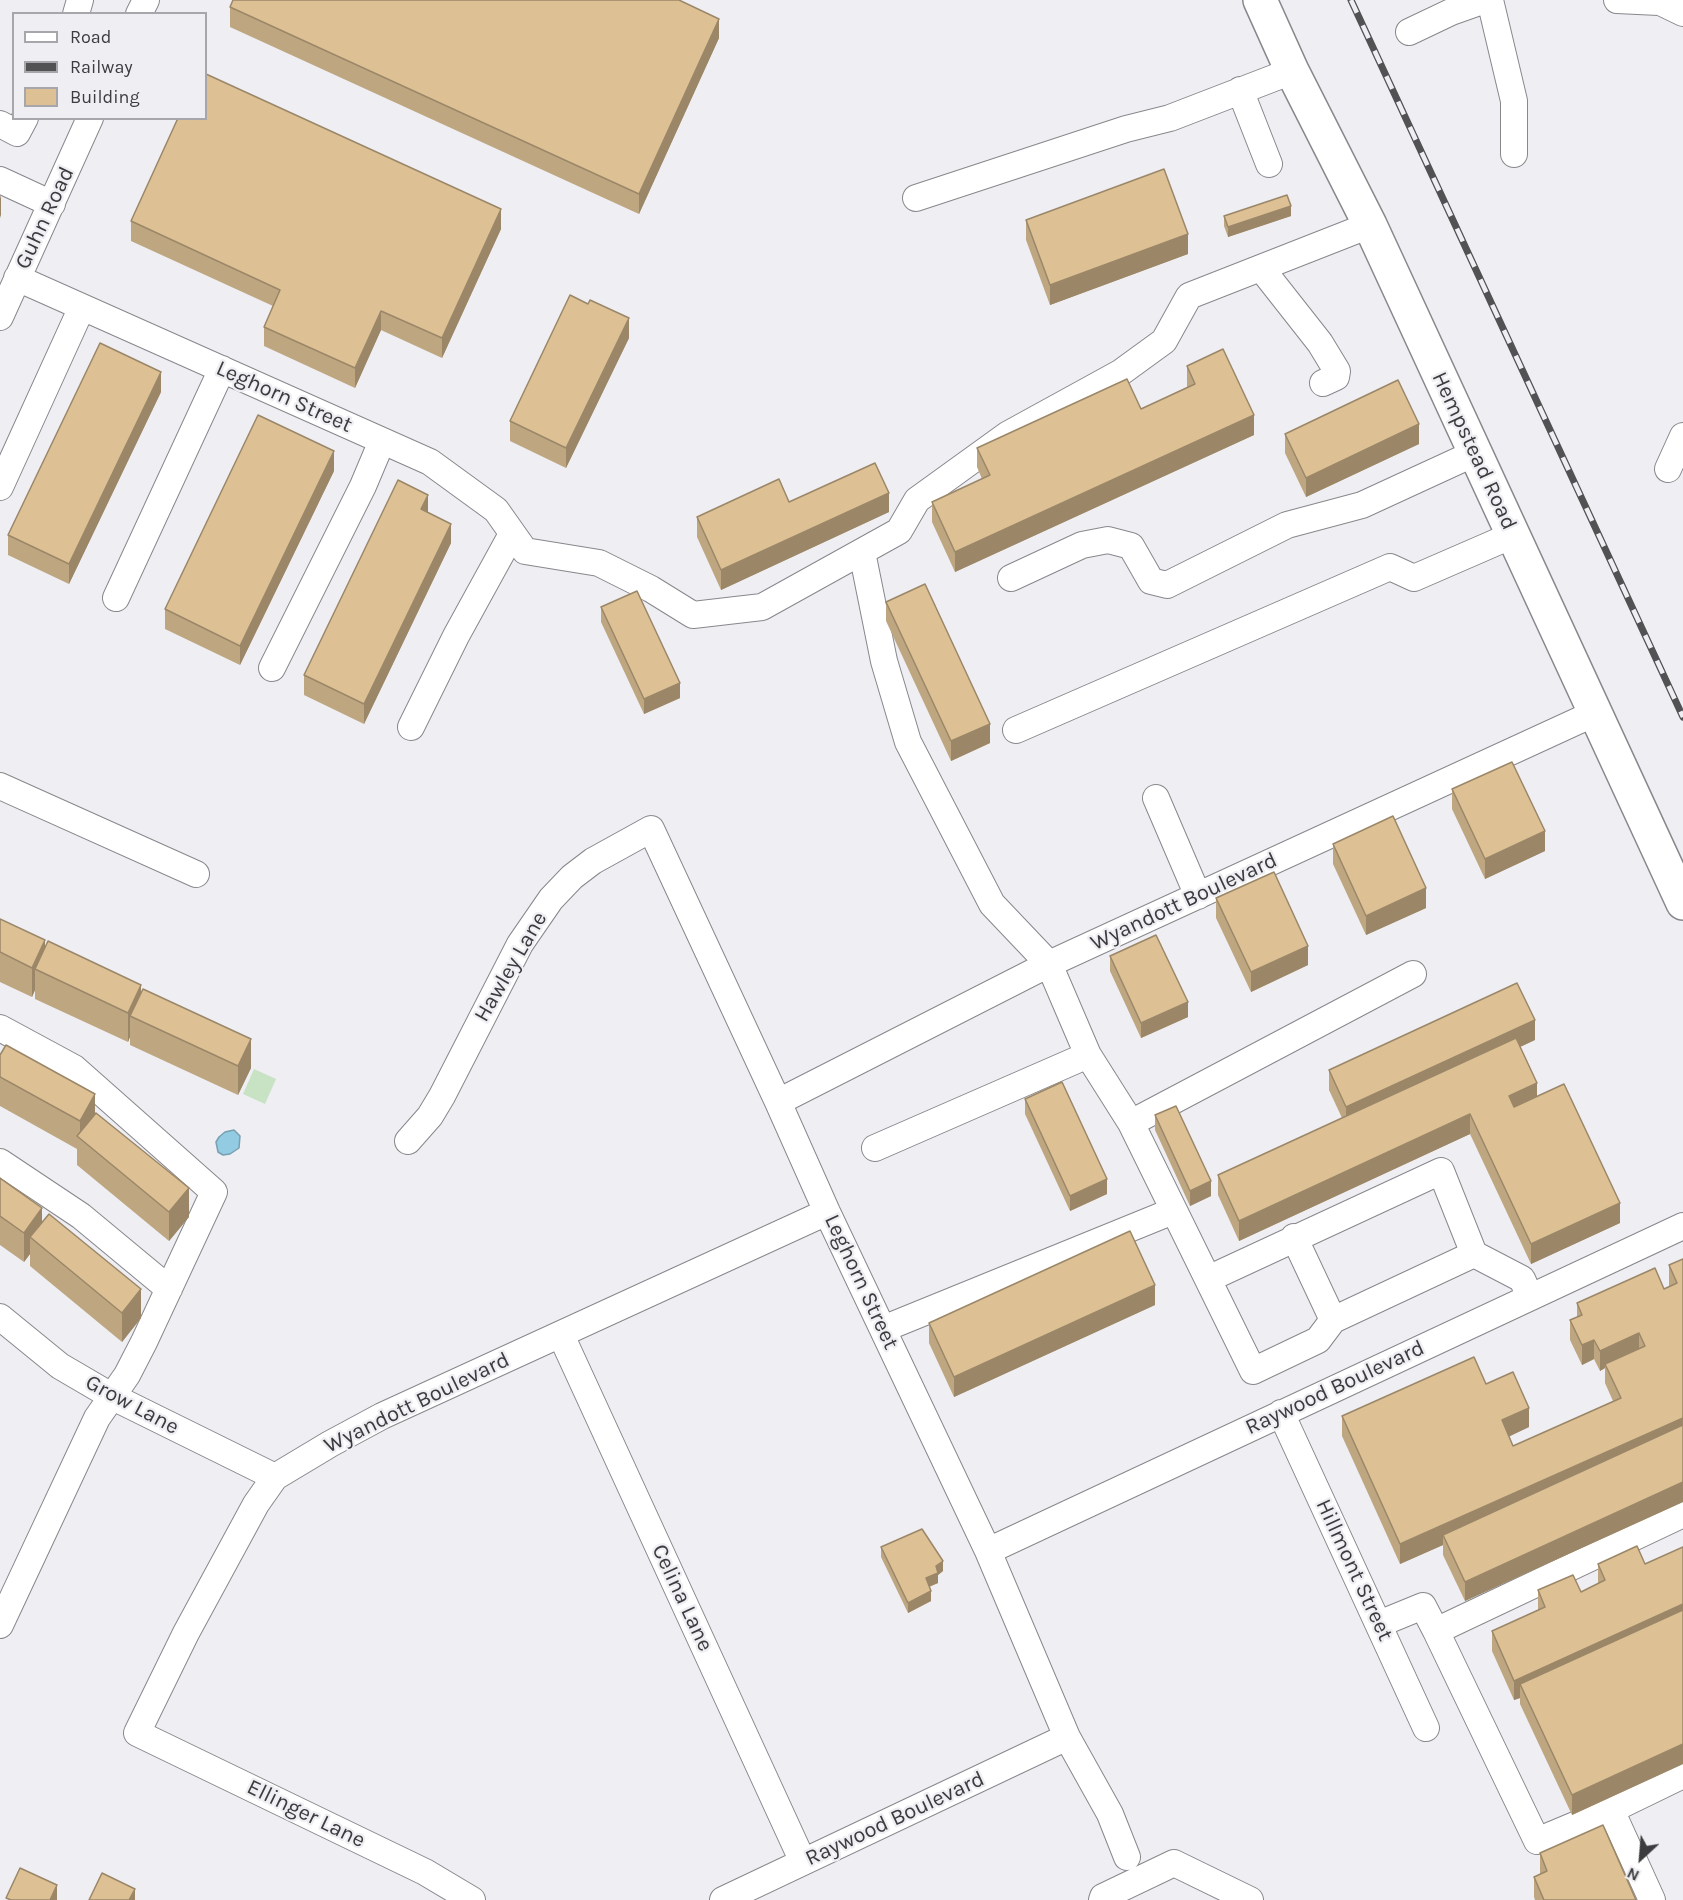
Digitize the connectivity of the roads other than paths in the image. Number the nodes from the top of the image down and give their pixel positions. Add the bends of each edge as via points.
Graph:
1 (1260, 0) edge
2 (1487, 0) edge
3 (1617, 0) edge
4 (1671, 5) edge
5 (1409, 32) dead end
6 (1292, 71) junction
7 (1240, 90) junction
8 (24, 120) edge
9 (89, 120) edge
10 (0, 124) edge
11 (1514, 154) dead end
12 (1269, 165) dead end
13 (0, 180) edge
14 (916, 198) dead end
15 (52, 204) junction
16 (1370, 225) junction
17 (1261, 268) junction
18 (17, 278) junction
19 (82, 307) junction
20 (0, 317) edge
21 (222, 369) junction
22 (1323, 383) dead end
23 (1683, 436) edge
24 (382, 441) junction
25 (1475, 453) junction
26 (1668, 469) dead end
27 (0, 487) edge
28 (1513, 535) junction
29 (518, 543) junction
30 (862, 552) junction
31 (1011, 579) dead end
32 (116, 598) dead end
33 (272, 668) dead end
34 (1594, 713) junction
35 (411, 727) dead end
36 (1016, 730) dead end
37 (0, 786) edge
38 (1156, 798) dead end
39 (651, 829) joint
40 (196, 874) dead end
41 (1198, 896) junction
42 (1683, 903) edge
43 (1049, 964) junction
44 (1413, 974) dead end
45 (0, 1028) edge
46 (1088, 1055) junction
47 (778, 1102) junction
48 (1131, 1123) junction
49 (408, 1141) dead end
50 (875, 1148) dead end
51 (0, 1162) edge
52 (1173, 1211) junction
53 (827, 1212) junction
54 (1683, 1226) edge
55 (1294, 1237) junction
56 (1474, 1254) junction
57 (1208, 1279) junction
58 (169, 1289) junction
59 (1530, 1297) junction
60 (0, 1317) edge
61 (1333, 1320) junction
62 (883, 1329) junction
63 (561, 1335) junction
64 (113, 1397) junction
65 (1281, 1413) junction
66 (275, 1477) junction
67 (1683, 1514) edge
68 (988, 1551) junction
69 (1379, 1624) junction
70 (0, 1625) edge
71 (1436, 1630) junction
72 (1426, 1728) dead end
73 (136, 1733) joint
74 (1067, 1737) junction
75 (1683, 1774) edge
76 (1611, 1810) junction
77 (1127, 1857) dead end
78 (803, 1862) junction
79 (1127, 1893) edge
80 (472, 1900) edge
81 (723, 1900) edge
82 (1102, 1900) edge
83 (1250, 1900) edge
84 (1652, 1900) edge

1 - 6 main road, Hempstead Road
2 - 5 street
2 - 11 street via 1514,101
3 - 4 street
6 - 7 street
6 - 16 main road, Hempstead Road
7 - 12 street
7 - 14 street via 1170,118
8 - 10 street via 17,133
9 - 15 street, Guhn Road
13 - 15 street
15 - 18 street, Guhn Road
16 - 17 street
16 - 25 main road, Hempstead Road
17 - 22 street via 1337,371 1336,377
17 - 30 street via 1189,296 1164,341 1120,373 1007,435 916,500 899,531
18 - 19 street, Leghorn Street
18 - 20 street, Guhn Road
19 - 21 street, Leghorn Street
19 - 27 street
21 - 24 street, Leghorn Street
21 - 32 street
23 - 26 street
24 - 29 street, Leghorn Street via 430,462 496,510
24 - 33 street
25 - 28 main road, Hempstead Road
25 - 31 street via 1362,505 1287,525 1167,585 1151,581 1131,546 1108,540 1082,545
28 - 34 main road, Hempstead Road
28 - 36 street via 1414,578 1390,567
29 - 30 street via 599,563 693,615 762,607
29 - 35 street via 456,636
30 - 43 street via 884,661 908,742 992,904
34 - 41 street, Wyandott Boulevard
34 - 42 main road, Hempstead Road
37 - 40 street
38 - 41 street
39 - 47 street, Leghorn Street
39 - 49 street, Hawley Lane via 593,861 551,899 520,944 442,1096
41 - 43 street, Wyandott Boulevard
43 - 46 street
43 - 47 street, Wyandott Boulevard
44 - 48 street
45 - 58 street via 74,1068 213,1192
46 - 48 street
46 - 50 street
47 - 53 street, Leghorn Street
48 - 52 street
51 - 58 street via 81,1216
52 - 57 street
52 - 62 street
53 - 62 street, Leghorn Street
53 - 63 street, Wyandott Boulevard
54 - 59 street, Raywood Boulevard
55 - 56 street via 1441,1171
55 - 57 street
55 - 61 street
56 - 59 street via 1522,1279
56 - 61 street
57 - 61 street via 1253,1371 1318,1340
58 - 64 street
59 - 65 street, Raywood Boulevard
60 - 64 street, Grow Lane via 60,1366
62 - 68 street, Leghorn Street
63 - 66 street, Wyandott Boulevard via 382,1416
63 - 78 street, Celina Lane
64 - 66 street, Grow Lane
64 - 70 street via 97,1418
65 - 68 street, Raywood Boulevard
65 - 69 street, Hillmont Street
66 - 73 street, Wyandott Boulevard via 229,1550
67 - 71 street
68 - 74 street, Leghorn Street
69 - 71 street via 1423,1606
69 - 72 street, Hillmont Street
71 - 76 street via 1537,1841
73 - 80 street, Ellinger Lane via 425,1872
74 - 77 street, Leghorn Street via 1106,1806
74 - 78 street, Raywood Boulevard
75 - 76 street
76 - 84 street
78 - 81 street, Raywood Boulevard
79 - 82 street
79 - 83 street via 1174,1863

